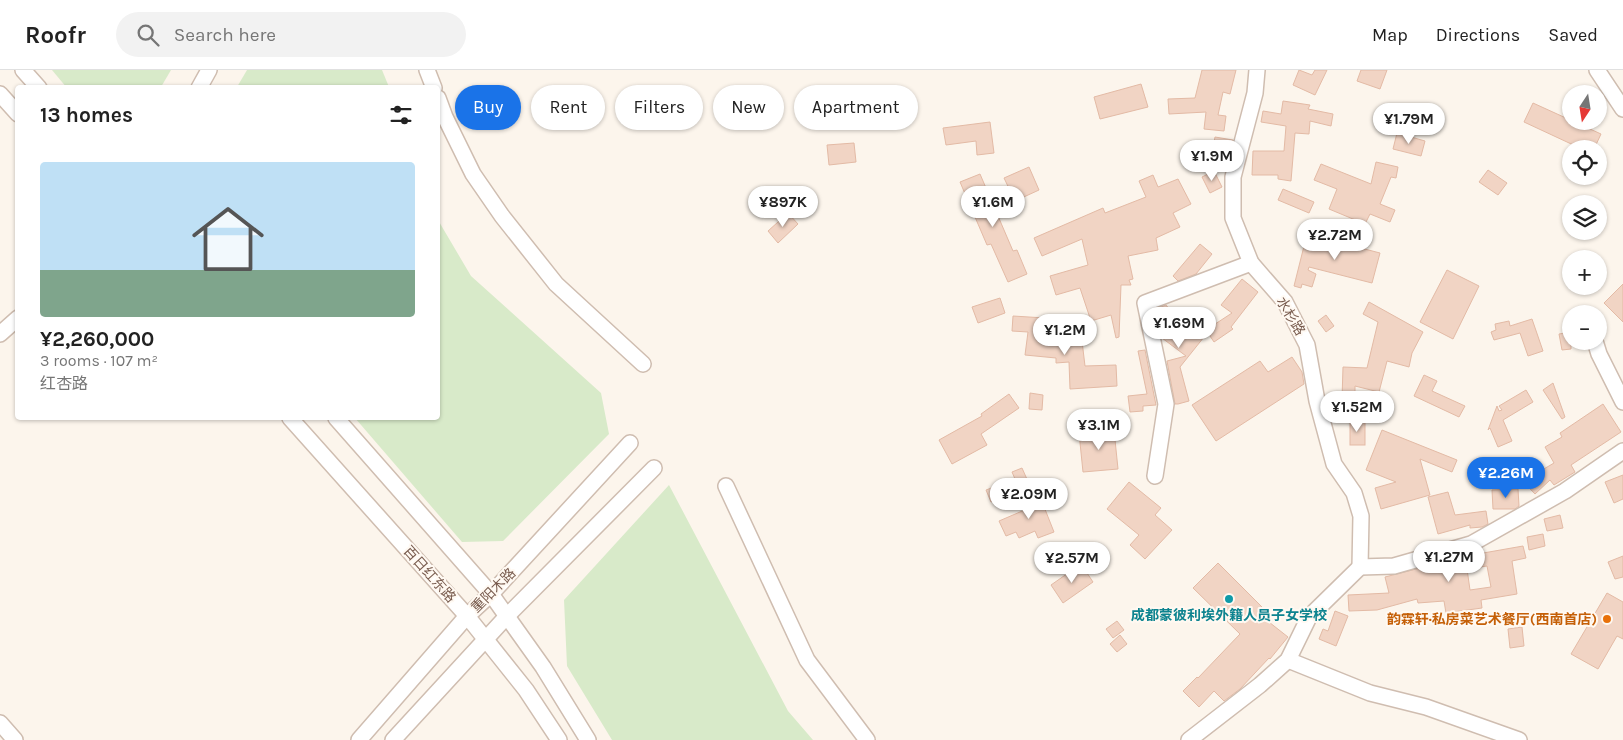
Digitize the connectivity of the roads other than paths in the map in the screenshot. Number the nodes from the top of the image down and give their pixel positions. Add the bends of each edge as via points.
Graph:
1 (23, 70) edge
2 (209, 70) edge
3 (427, 70) edge
4 (1257, 70) edge
5 (1597, 70) edge
6 (36, 85) edge
7 (201, 85) edge
8 (433, 85) edge
9 (0, 94) edge
10 (440, 103) edge
11 (1623, 109) edge
12 (15, 111) edge
13 (1251, 263) junction
14 (15, 321) edge
15 (0, 334) edge
16 (1598, 350) edge
17 (643, 364) dead end
18 (1623, 402) edge
19 (292, 420) edge
20 (338, 420) edge
21 (630, 442) dead end
22 (1623, 451) edge
23 (654, 468) dead end
24 (1155, 476) dead end
25 (726, 486) dead end
26 (1360, 567) junction
27 (492, 594) junction
28 (468, 616) junction
29 (506, 616) junction
30 (485, 638) junction
31 (1288, 660) junction
32 (0, 724) edge
33 (15, 740) edge
34 (359, 740) edge
35 (392, 740) edge
36 (559, 740) edge
37 (588, 740) edge
38 (868, 740) edge
39 (1189, 740) edge
40 (1520, 740) edge

1 - 6 street
2 - 7 street
3 - 8 street
4 - 13 street, 水杉路 via 1255,93 1232,177 1232,218
5 - 11 street
9 - 12 street
10 - 17 street via 473,174 502,216 556,284
13 - 24 street via 1145,304 1166,404
13 - 26 street, 水杉路 via 1286,302 1307,345 1317,401 1334,464 1354,493 1361,516
14 - 15 street
16 - 18 street
19 - 28 street, 百日红东路
20 - 27 street
21 - 27 street, 重阳木路
22 - 26 street via 1566,491 1471,544 1394,566
23 - 29 street, 重阳木路
25 - 38 street via 806,660
26 - 31 street via 1309,617
27 - 28 street, 重阳木路
27 - 29 street
28 - 30 street, 百日红东路
28 - 34 street, 重阳木路
29 - 30 street, 重阳木路
29 - 37 street
30 - 35 street, 重阳木路
30 - 36 street, 百日红东路 via 526,690
31 - 39 street
31 - 40 street via 1370,692 1426,707
32 - 33 street

